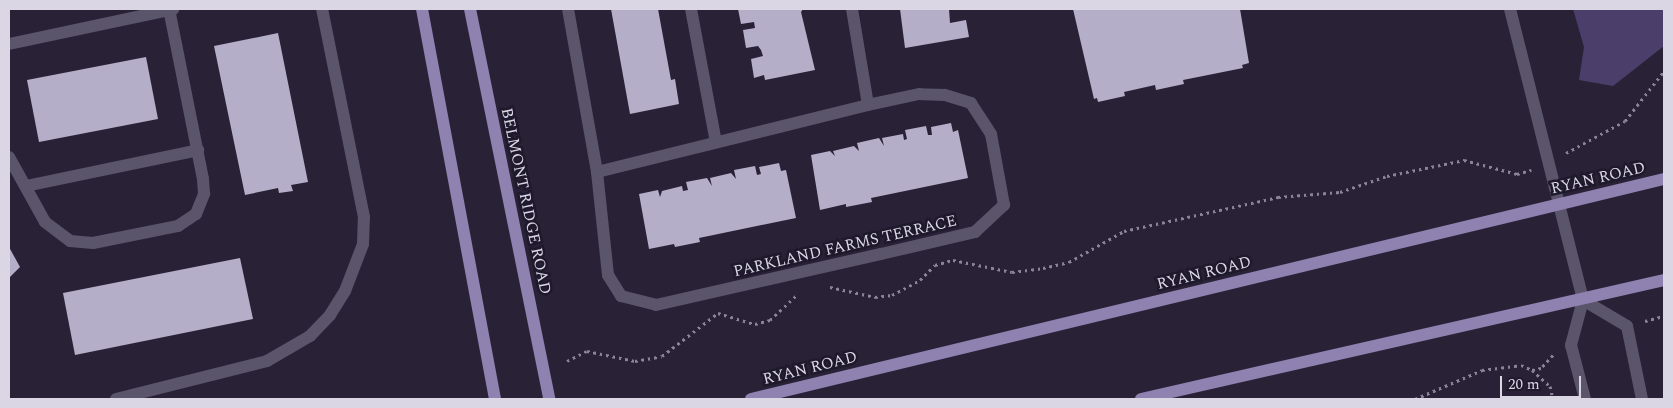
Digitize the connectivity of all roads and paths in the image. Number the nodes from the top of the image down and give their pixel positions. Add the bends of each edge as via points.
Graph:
1 (171, 9) edge
2 (322, 9) edge
3 (422, 9) edge
4 (470, 9) edge
5 (568, 9) edge
6 (691, 9) edge
7 (852, 9) edge
8 (1510, 9) edge
9 (9, 44) edge
10 (1664, 71) edge
11 (868, 105) junction
12 (716, 142) junction
13 (198, 150) junction
14 (9, 157) edge
15 (1548, 166) junction
16 (597, 172) junction
17 (1664, 179) edge
18 (26, 186) junction
19 (1557, 204) junction
20 (1664, 280) edge
21 (820, 285) dead end
22 (800, 293) dead end
23 (1583, 300) junction
24 (1547, 358) dead end
25 (567, 361) dead end
26 (1532, 370) junction
27 (116, 399) edge
28 (494, 399) edge
29 (549, 399) edge
30 (751, 399) edge
31 (1141, 399) edge
32 (1415, 399) edge
33 (1553, 399) edge
34 (1585, 399) edge
35 (1642, 399) edge

1 - 9 street
1 - 13 street
2 - 27 street via 364,218 363,244 345,291 330,315 310,336 267,362
3 - 28 main road
4 - 29 main road, BELMONT RIDGE ROAD
5 - 16 street, PARKLAND FARMS TERRACE
6 - 12 street
7 - 11 street
8 - 15 street
10 - 15 path via 1625,121
11 - 12 street, PARKLAND FARMS TERRACE
11 - 16 street, PARKLAND FARMS TERRACE via 919,94 944,94 972,103 991,134 1004,205 975,232 656,305 621,296 608,275
12 - 16 street, PARKLAND FARMS TERRACE
13 - 18 street
13 - 18 street via 204,194 202,204 196,214 178,226 94,243 70,241 46,222
14 - 18 street
15 - 19 street
15 - 21 path via 1517,174 1464,160 1387,176 1340,192 1278,197 1124,231 1069,262 1043,268 1012,272 953,260 935,265 920,280 892,295 875,298
17 - 19 main road, RYAN ROAD
19 - 23 street
19 - 30 main road, RYAN ROAD
20 - 23 main road
22 - 25 path via 770,320 755,324 718,313 662,356 635,361 588,351
23 - 31 main road
23 - 34 street via 1571,345
23 - 35 street via 1627,326
24 - 26 path via 1541,368
26 - 32 path via 1521,365 1482,370
26 - 33 path via 1550,386

